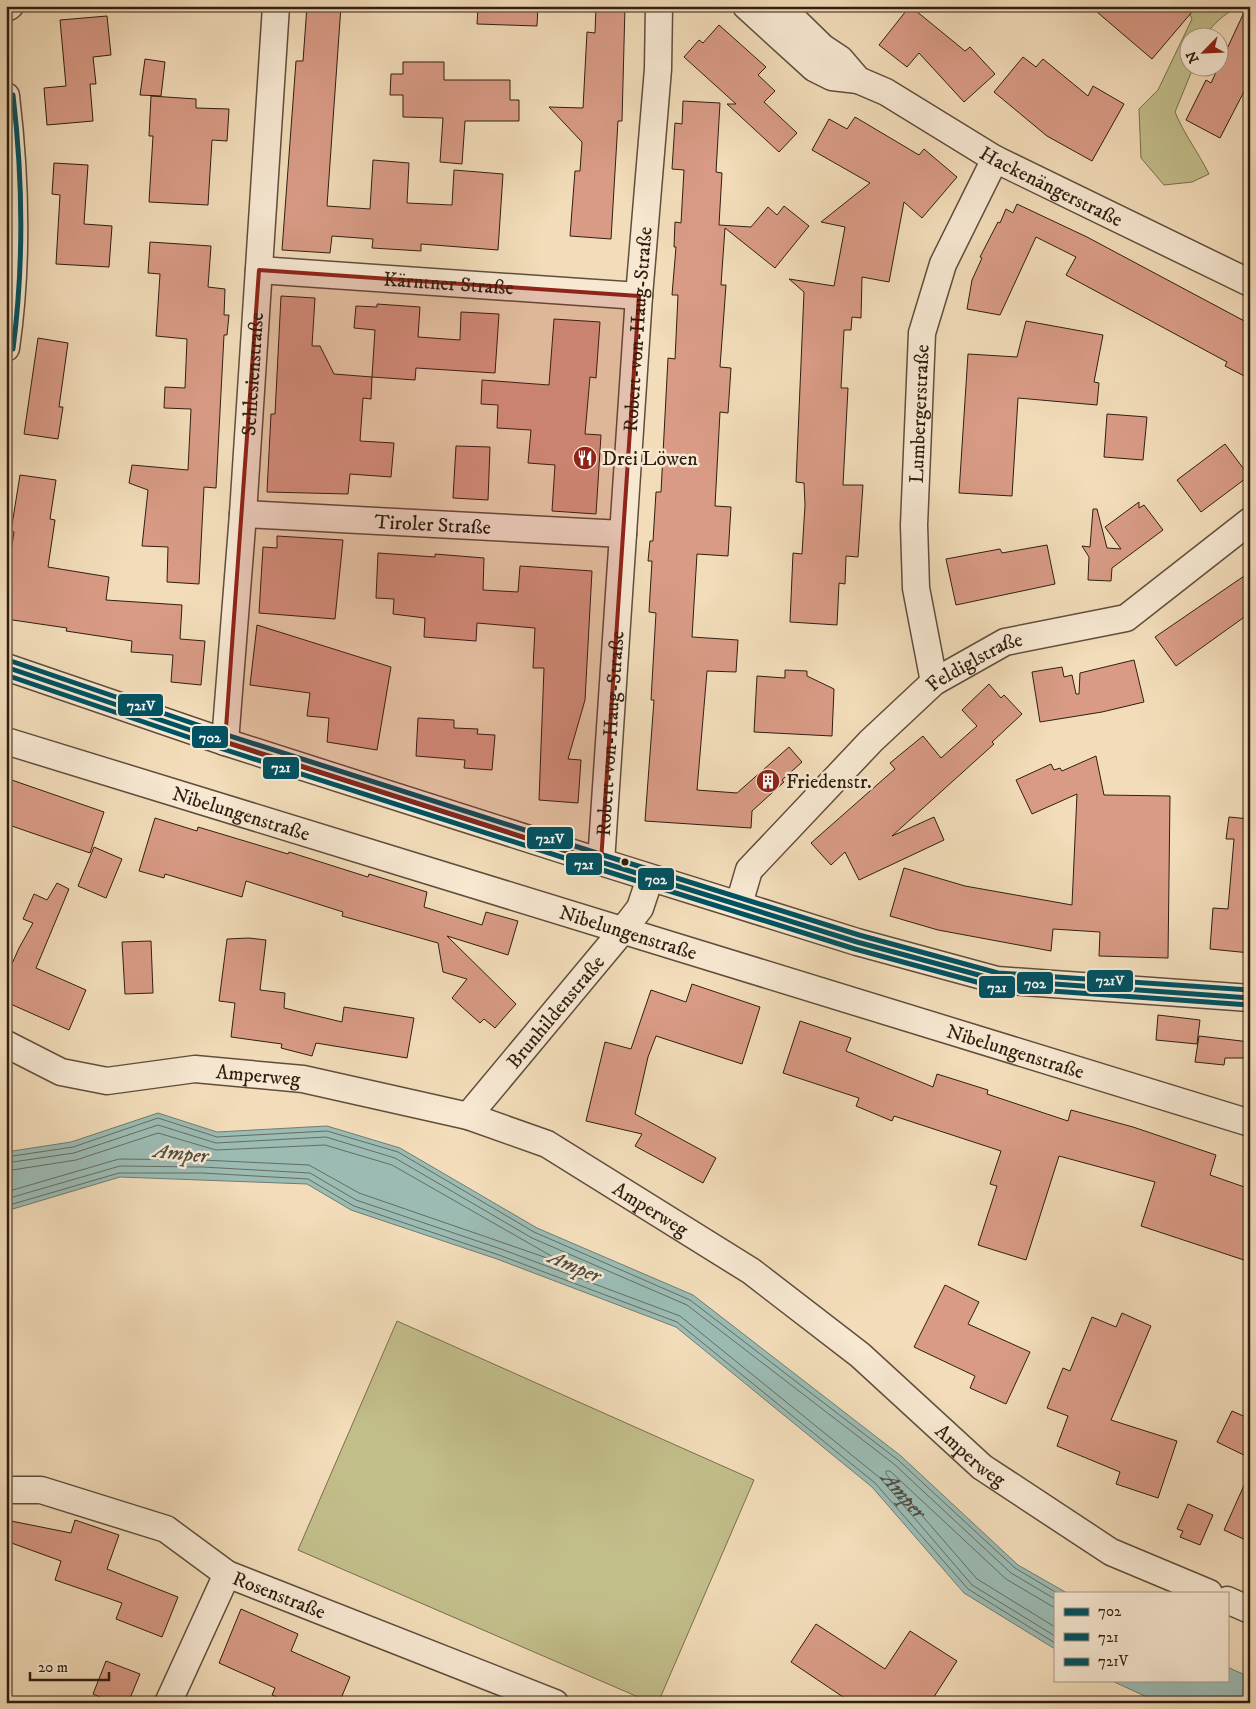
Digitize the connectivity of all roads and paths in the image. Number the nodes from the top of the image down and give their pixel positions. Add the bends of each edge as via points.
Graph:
1 (10, 6) edge
2 (276, 6) edge
3 (659, 6) edge
4 (746, 6) edge
5 (780, 6) edge
6 (6, 8) edge
7 (858, 80) junction
8 (6, 96) edge
9 (995, 159) junction
10 (259, 270) junction
11 (1250, 283) edge
12 (639, 296) junction
13 (6, 348) edge
14 (243, 514) junction
15 (1250, 521) edge
16 (623, 534) junction
17 (6, 667) edge
18 (934, 682) junction
19 (6, 741) edge
20 (225, 742) junction
21 (601, 862) junction
22 (650, 878) junction
23 (739, 904) junction
24 (623, 930) junction
25 (1250, 998) edge
26 (6, 1044) edge
27 (468, 1116) junction
28 (1250, 1123) edge
29 (6, 1490) edge
30 (227, 1574) junction
31 (1207, 1592) edge
32 (512, 1694) edge
33 (168, 1703) edge
34 (555, 1703) edge

1 - 6 street
2 - 10 street, Schlesienstraße
3 - 12 street, Robert-von-Haug-Straße via 658,69
4 - 7 street, Hackenängerstraße via 814,68 832,77
5 - 7 street, Hackenängerstraße via 822,47 840,59
7 - 9 street, Hackenängerstraße via 886,92
8 - 13 street via 13,158 14,296
9 - 11 street, Hackenängerstraße
9 - 18 street, Lumbergerstraße via 943,264 922,332 914,525 916,588
10 - 12 street, Kärntner Straße
10 - 14 street, Schlesienstraße
12 - 16 street, Robert-von-Haug-Straße
14 - 16 street, Tiroler Straße
14 - 20 street, Schlesienstraße
15 - 18 street, Feldiglstraße via 1126,618 1005,642
16 - 21 street, Robert-von-Haug-Straße
17 - 20 street
18 - 23 street, Feldiglstraße via 871,741 749,870
19 - 24 street, Nibelungenstraße
20 - 21 street
21 - 22 street
22 - 23 street
22 - 24 street, Brunhildenstraße via 640,908
23 - 25 street via 857,942 997,980
24 - 27 street, Brunhildenstraße
24 - 28 street, Nibelungenstraße
26 - 27 street, Amperweg via 61,1072 107,1081 195,1068 303,1079
27 - 31 street, Amperweg via 547,1144 751,1271 860,1355 982,1467 1111,1552
29 - 30 street, Rosenstraße via 41,1490 166,1529
30 - 32 street, Rosenstraße
30 - 33 street
32 - 34 street, Rosenstraße

